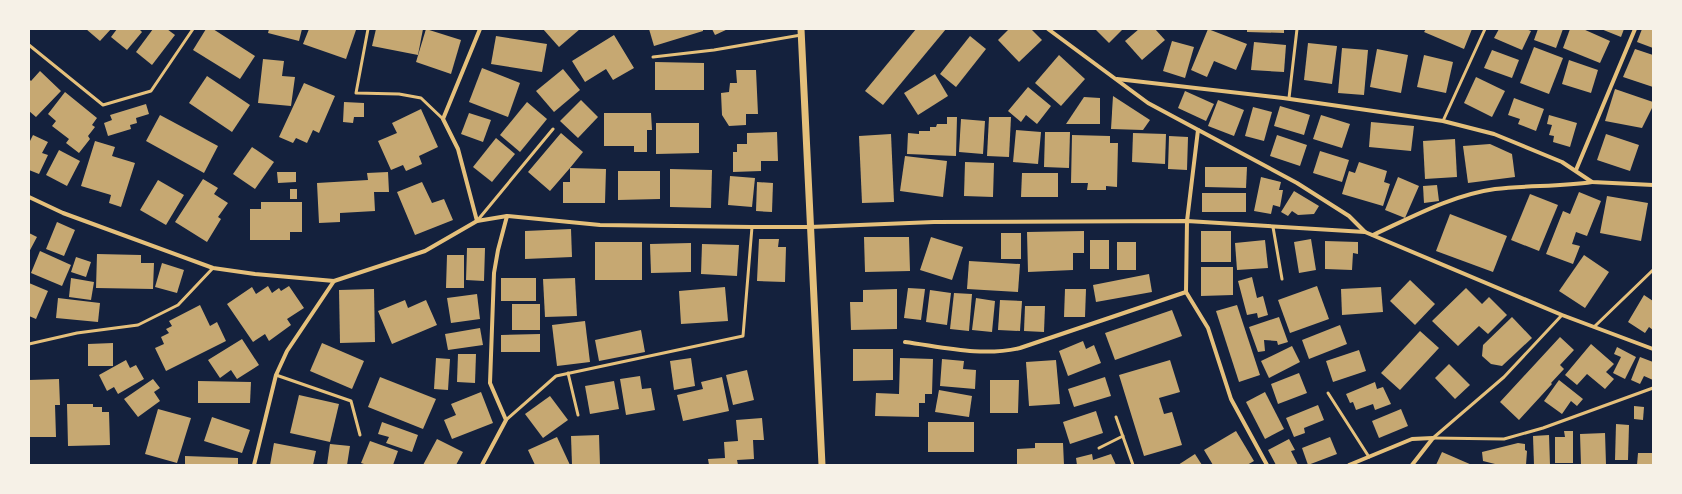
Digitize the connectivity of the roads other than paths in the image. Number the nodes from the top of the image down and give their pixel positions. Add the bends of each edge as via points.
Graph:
1 (193, 29) edge
2 (368, 29) edge
3 (480, 29) edge
4 (1048, 29) edge
5 (1297, 29) edge
6 (1485, 29) edge
7 (1635, 29) edge
8 (801, 32) edge
9 (29, 45) edge
10 (653, 57) dead end
11 (1117, 79) junction
12 (1289, 98) junction
13 (443, 119) junction
14 (1444, 121) junction
15 (553, 129) dead end
16 (1198, 130) junction
17 (1576, 170) junction
18 (1592, 182) junction
19 (1653, 185) edge
20 (29, 198) edge
21 (507, 216) junction
22 (477, 221) junction
23 (1188, 221) junction
24 (752, 227) junction
25 (810, 227) junction
26 (1273, 227) junction
27 (1365, 232) junction
28 (1373, 235) junction
29 (213, 268) junction
30 (1653, 270) edge
31 (1282, 279) dead end
32 (334, 281) junction
33 (1186, 292) junction
34 (1562, 315) junction
35 (1595, 326) junction
36 (905, 342) dead end
37 (29, 344) edge
38 (1653, 349) edge
39 (568, 373) junction
40 (276, 375) junction
41 (1653, 388) edge
42 (1328, 393) dead end
43 (578, 415) dead end
44 (1116, 417) dead end
45 (506, 420) junction
46 (360, 436) dead end
47 (1123, 436) junction
48 (1434, 438) junction
49 (1099, 448) dead end
50 (1369, 457) junction
51 (254, 465) edge
52 (482, 465) edge
53 (822, 465) edge
54 (1134, 465) edge
55 (1267, 465) edge
56 (1349, 465) edge
57 (1412, 465) edge

1 - 9 lane via 151,91 103,105
2 - 13 lane via 356,93 399,94 421,98
3 - 13 street
4 - 11 street
5 - 12 lane
6 - 14 lane
7 - 17 street
8 - 10 lane via 714,50
8 - 25 street
11 - 12 street
11 - 16 street via 1148,103
12 - 14 street
13 - 22 street via 458,150
14 - 17 street via 1494,134
15 - 22 lane
16 - 23 street
16 - 27 street via 1296,183 1349,216
17 - 18 street
18 - 19 street
18 - 28 street via 1568,186 1495,189 1447,201
20 - 29 street
21 - 22 street
21 - 24 street via 600,224
21 - 45 street via 494,273 490,383
22 - 32 street via 425,251
23 - 25 street via 934,222
23 - 26 street
23 - 33 street
24 - 25 street
24 - 39 lane via 743,336
25 - 53 street
26 - 27 street
26 - 31 lane
27 - 28 street
28 - 34 street
29 - 32 street
29 - 37 lane via 178,305 138,325 77,333
30 - 35 lane
32 - 40 street via 287,351
33 - 36 street via 1020,348 1001,352 984,353
33 - 55 street via 1208,328 1231,399
34 - 35 street
34 - 48 lane via 1504,377
35 - 38 street
39 - 43 lane
39 - 45 lane via 556,376
40 - 46 lane via 351,401
40 - 51 street
41 - 48 lane via 1543,428 1504,439
42 - 50 lane
44 - 47 lane
45 - 52 street
47 - 49 lane
47 - 54 lane
48 - 50 street via 1412,439
48 - 57 street
50 - 56 street

